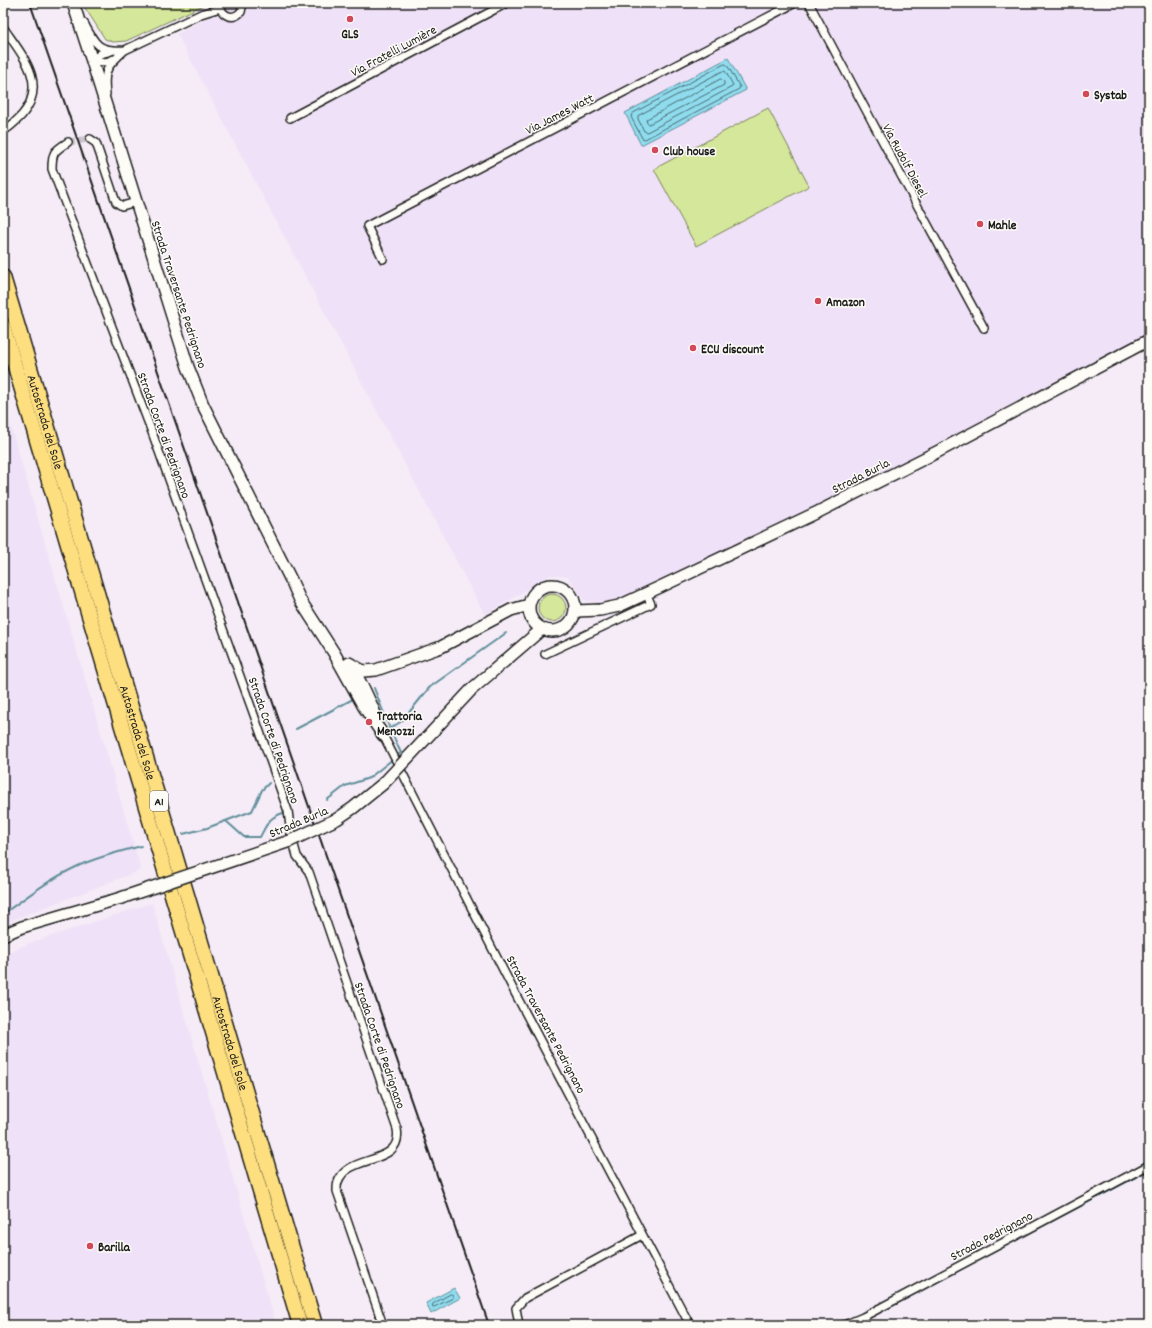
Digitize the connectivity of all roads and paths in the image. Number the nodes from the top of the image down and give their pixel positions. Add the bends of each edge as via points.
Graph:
1 (73, 3) edge
2 (243, 3) edge
3 (507, 3) edge
4 (795, 3) edge
5 (810, 3) edge
6 (220, 5) edge
7 (3, 27) edge
8 (125, 50) junction
9 (111, 51) junction
10 (114, 59) junction
11 (92, 61) junction
12 (109, 116) junction
13 (290, 118) dead end
14 (3, 131) edge
15 (90, 139) dead end
16 (68, 142) tunnel mouth
17 (136, 202) junction
18 (383, 259) dead end
19 (3, 277) edge
20 (3, 326) edge
21 (984, 328) dead end
22 (1149, 340) edge
23 (291, 580) junction
24 (646, 593) junction
25 (529, 605) junction
26 (576, 611) junction
27 (317, 626) junction
28 (542, 629) junction
29 (545, 654) dead end
30 (376, 670) junction
31 (360, 674) junction
32 (355, 689) junction
33 (366, 693) junction
34 (383, 735) junction
35 (3, 935) edge
36 (1149, 1165) edge
37 (642, 1236) junction
38 (300, 1325) edge
39 (314, 1325) edge
40 (383, 1325) edge
41 (519, 1325) edge
42 (690, 1325) edge
43 (844, 1325) edge

1 - 9 street via 92,39 101,48
1 - 11 main road, Strada Traversante Pedrignano
2 - 6 street via 241,12 232,17 224,14
3 - 13 street, Via Fratelli Lumière
4 - 18 street, Via James Watt via 367,226
5 - 21 street, Via Rudolf Diesel
6 - 8 street
7 - 14 street via 25,60 34,87 29,106
8 - 9 street
8 - 10 street
9 - 11 street via 100,54
10 - 11 street via 106,62
10 - 12 street via 105,75
11 - 12 main road, Strada Traversante Pedrignano
12 - 17 main road, Strada Traversante Pedrignano
15 - 17 street via 96,143 116,202 122,206
16 - 40 street, Strada Corte di Pedrignano via 56,149 52,169 153,435 252,708 288,811 297,856 309,872 397,1129 398,1137 390,1153 344,1172 338,1182 337,1191
17 - 23 main road, Strada Traversante Pedrignano via 188,367 203,405
19 - 39 highway, Autostrada del Sole / A1
20 - 38 highway, Autostrada del Sole / A1
22 - 24 main road, Strada Burla via 818,512
23 - 27 main road, Strada Traversante Pedrignano via 300,600
23 - 31 main road, Strada Traversante Pedrignano via 349,663
24 - 26 main road, Strada Burla via 619,606
24 - 29 street via 651,604
25 - 26 main road via 535,592 553,584 568,591 574,600
25 - 28 main road via 532,620
25 - 30 main road via 511,610 441,647
26 - 28 main road via 572,621 564,629 553,632
27 - 31 main road, Strada Traversante Pedrignano via 334,645 349,670
27 - 32 main road, Strada Traversante Pedrignano
28 - 35 main road, Strada Burla, bridge via 472,689 384,783 337,819 290,841
30 - 31 main road via 366,676
30 - 33 main road via 367,681
31 - 32 main road
31 - 33 main road, Strada Traversante Pedrignano
32 - 34 main road, Strada Traversante Pedrignano
33 - 34 main road, Strada Traversante Pedrignano
34 - 37 street, Strada Traversante Pedrignano
36 - 43 street, Strada Pedrignano via 870,1314
37 - 41 street via 525,1298 516,1308
37 - 42 street, Strada Traversante Pedrignano

